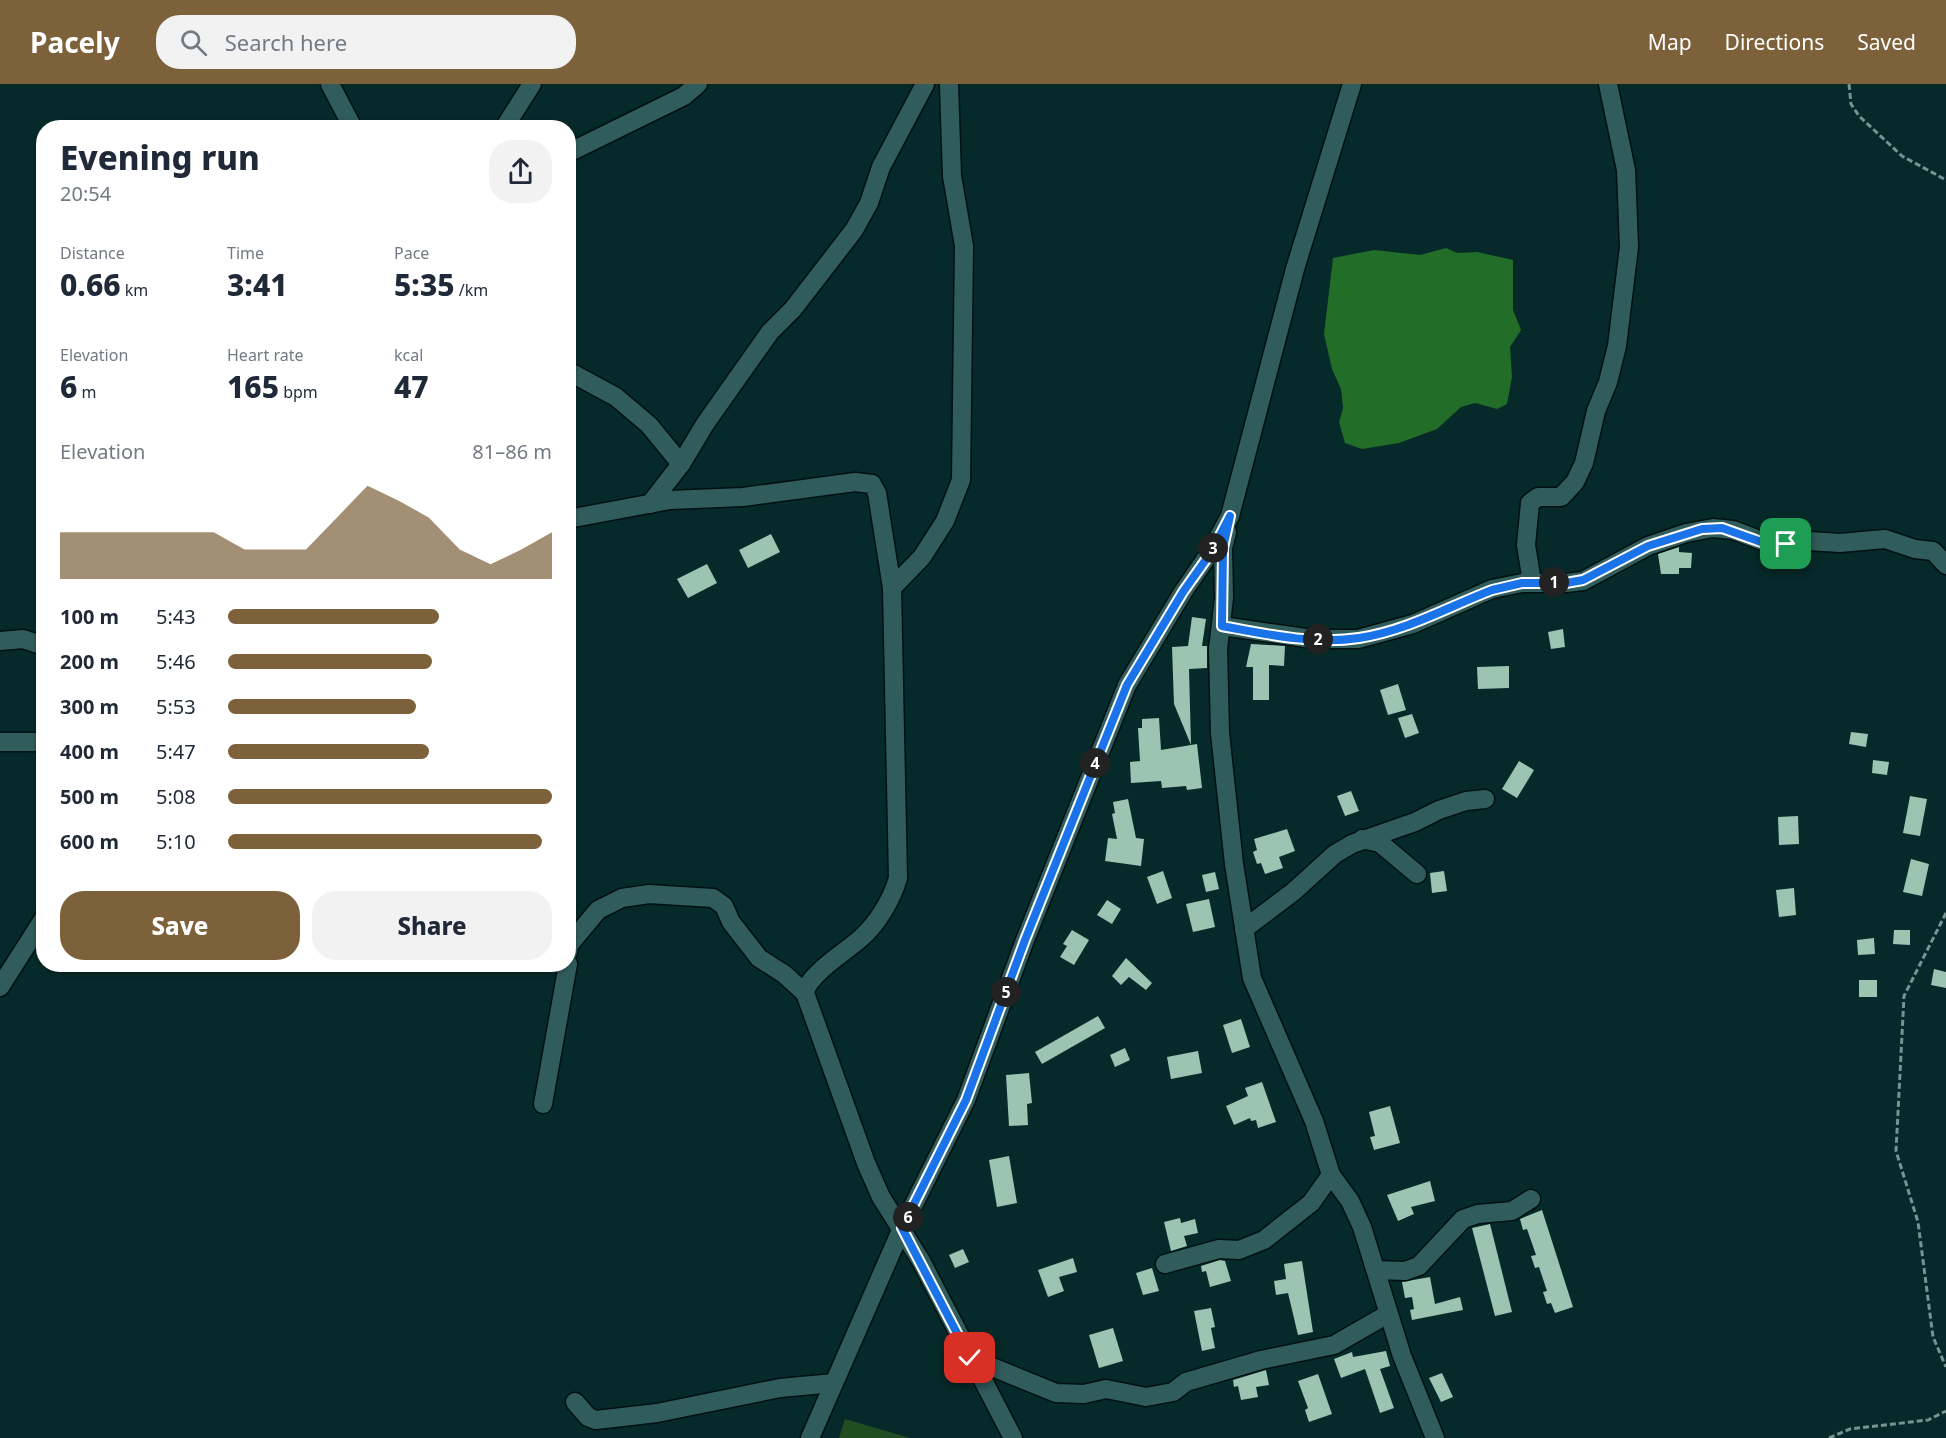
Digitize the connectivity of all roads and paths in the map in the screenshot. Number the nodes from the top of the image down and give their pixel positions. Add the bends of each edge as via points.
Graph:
1 (330, 84) edge
2 (532, 84) edge
3 (698, 84) edge
4 (925, 84) edge
5 (949, 84) edge
6 (1352, 84) edge
7 (1608, 84) edge
8 (1849, 84) edge
9 (349, 120) edge
10 (509, 120) edge
11 (576, 149) edge
12 (1946, 180) edge
13 (576, 375) edge
14 (681, 464) junction
15 (650, 504) junction
16 (1230, 516) junction
17 (576, 518) edge
18 (1946, 565) edge
19 (1532, 582) junction
20 (892, 588) junction
21 (1222, 626) junction
22 (0, 641) edge
23 (36, 643) edge
24 (0, 742) edge
25 (36, 742) edge
26 (1485, 799) dead end
27 (1362, 839) junction
28 (1417, 874) dead end
29 (1946, 913) edge
30 (1244, 929) junction
31 (36, 931) edge
32 (576, 937) edge
33 (567, 972) edge
34 (0, 987) edge
35 (805, 993) junction
36 (543, 1104) dead end
37 (1331, 1175) junction
38 (1531, 1199) dead end
39 (902, 1228) junction
40 (1165, 1264) dead end
41 (1376, 1270) junction
42 (1388, 1314) junction
43 (970, 1358) junction
44 (1946, 1367) edge
45 (834, 1383) junction
46 (574, 1402) dead end
47 (1946, 1411) edge
48 (810, 1438) edge
49 (1013, 1438) edge
50 (1435, 1438) edge
51 (1829, 1438) edge

1 - 9 street
2 - 10 street
3 - 11 street via 677,100
4 - 14 street via 881,167 869,203 854,230 758,348
5 - 20 street via 952,176 964,246 961,480 945,521 922,557
6 - 16 street via 1295,268
7 - 19 street via 1628,194 1629,247 1620,332 1584,463 1575,482 1561,496 1538,497 1530,504 1526,538
8 - 12 path via 1851,104 1858,116 1902,156
13 - 14 street via 616,397 649,425
14 - 15 street
15 - 17 street
15 - 20 street via 864,481 872,484 877,493
16 - 21 street via 1223,548
16 - 39 street via 1127,685 966,1100
18 - 19 street via 1933,551 1885,538 1770,544 1733,530 1713,528 1686,532 1648,546 1583,580
19 - 21 street via 1492,590 1413,624 1358,639 1312,639
20 - 35 street via 898,878 893,894 863,937 808,981
21 - 30 street via 1218,649 1220,733
22 - 23 street via 23,639
24 - 25 street
26 - 27 street via 1466,801
27 - 28 street via 1380,843
27 - 30 street via 1335,854
29 - 44 path via 1904,996 1896,1151 1918,1222 1933,1337
30 - 37 street via 1252,978 1314,1121
31 - 34 street
32 - 35 street via 598,910 622,898 649,894 713,898 724,906 730,922 759,958
33 - 36 street
35 - 39 street via 866,1163 881,1197
37 - 40 street via 1311,1203 1264,1240 1239,1250 1219,1249
37 - 41 street via 1350,1201
38 - 41 street via 1512,1211 1463,1219 1412,1270
39 - 43 street
39 - 45 street
41 - 42 street
42 - 43 street via 1334,1345 1261,1360 1186,1382 1173,1392 1146,1397 1106,1389 1056,1394
42 - 50 street
43 - 49 street
45 - 46 street via 780,1388 657,1413 596,1420
45 - 48 street
47 - 51 path via 1928,1420 1850,1429

